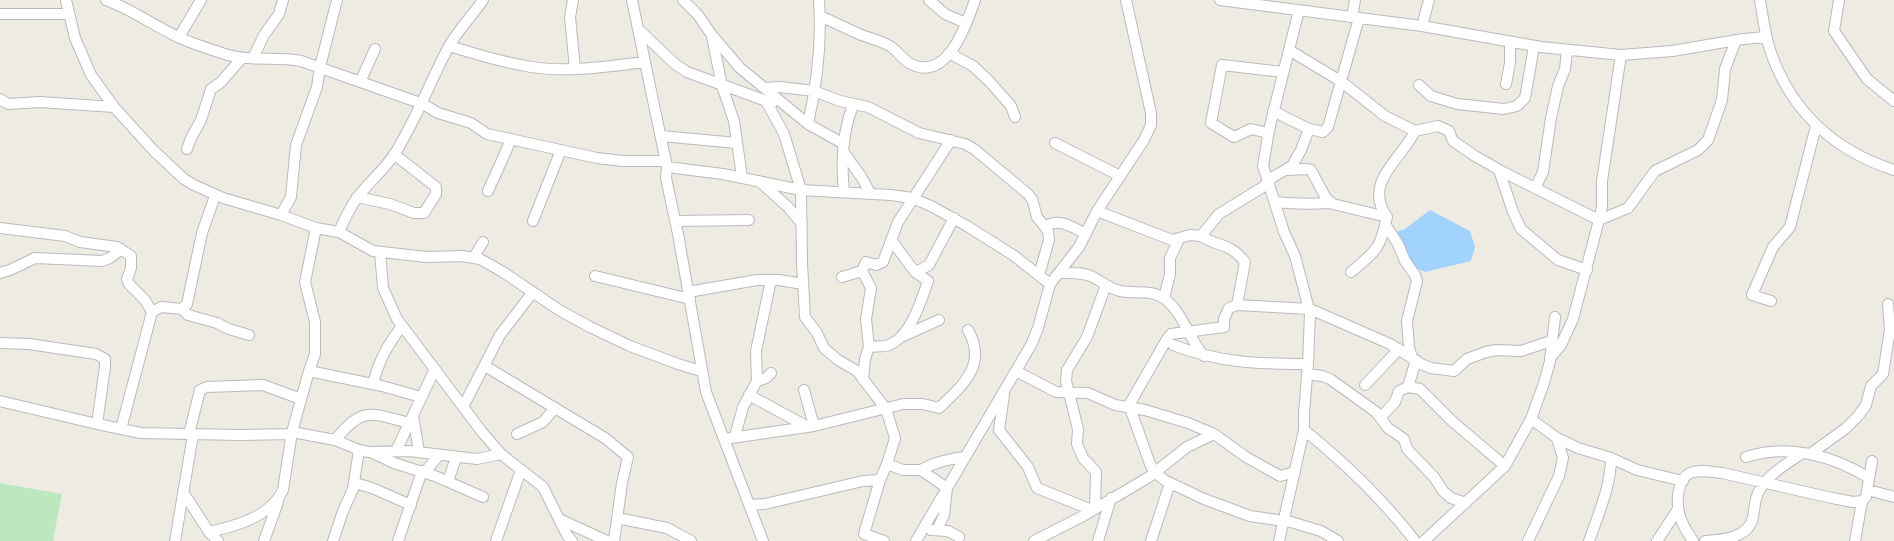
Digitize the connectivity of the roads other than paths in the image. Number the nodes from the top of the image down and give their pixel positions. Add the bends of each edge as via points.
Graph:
1 (66, 0) edge
2 (106, 0) edge
3 (200, 0) edge
4 (282, 0) edge
5 (338, 0) edge
6 (483, 0) edge
7 (573, 0) edge
8 (632, 0) edge
9 (683, 0) edge
10 (819, 0) edge
11 (929, 0) edge
12 (975, 0) edge
13 (1126, 0) edge
14 (1220, 0) edge
15 (1354, 0) edge
16 (1429, 0) edge
17 (1760, 0) edge
18 (1838, 0) edge
19 (1279, 4) edge
20 (1299, 10) junction
21 (0, 14) edge
22 (70, 14) junction
23 (820, 16) junction
24 (1356, 17) junction
25 (966, 24) junction
26 (1422, 26) junction
27 (638, 29) junction
28 (711, 34) junction
29 (179, 37) junction
30 (1766, 37) junction
31 (1736, 40) junction
32 (1510, 42) junction
33 (450, 46) junction
34 (1534, 46) junction
35 (375, 49) dead end
36 (1289, 50) junction
37 (1567, 50) junction
38 (949, 53) junction
39 (1621, 56) junction
40 (242, 58) junction
41 (253, 58) junction
42 (645, 62) junction
43 (320, 67) junction
44 (575, 69) junction
45 (1283, 72) junction
46 (360, 82) junction
47 (1342, 82) junction
48 (1506, 84) dead end
49 (1419, 85) dead end
50 (722, 86) junction
51 (765, 88) junction
52 (814, 91) junction
53 (0, 100) edge
54 (766, 101) junction
55 (1894, 101) edge
56 (423, 104) junction
57 (853, 105) junction
58 (114, 107) junction
59 (792, 110) junction
60 (1274, 112) junction
61 (1015, 117) dead end
62 (808, 124) junction
63 (1816, 126) junction
64 (1309, 129) junction
65 (1415, 131) junction
66 (1268, 133) junction
67 (660, 136) junction
68 (511, 139) junction
69 (951, 140) junction
70 (737, 143) junction
71 (1055, 143) dead end
72 (187, 148) dead end
73 (844, 148) junction
74 (561, 150) junction
75 (394, 154) junction
76 (666, 164) junction
77 (1287, 170) junction
78 (1499, 170) junction
79 (1894, 170) edge
80 (1120, 176) junction
81 (742, 177) junction
82 (757, 180) junction
83 (1268, 182) junction
84 (1535, 188) junction
85 (801, 190) junction
86 (488, 191) dead end
87 (844, 192) junction
88 (870, 193) junction
89 (215, 196) junction
90 (357, 197) junction
91 (912, 198) junction
92 (1275, 202) junction
93 (1330, 202) junction
94 (1098, 211) junction
95 (281, 215) junction
96 (954, 218) junction
97 (675, 220) junction
98 (749, 220) dead end
99 (1599, 220) junction
100 (533, 221) dead end
101 (1386, 221) junction
102 (802, 224) junction
103 (1045, 227) junction
104 (0, 228) edge
105 (316, 228) junction
106 (339, 232) junction
107 (1086, 234) junction
108 (1201, 236) junction
109 (1179, 239) junction
110 (892, 241) junction
111 (483, 242) dead end
112 (120, 249) junction
113 (380, 252) junction
114 (474, 257) junction
115 (1587, 270) junction
116 (862, 271) junction
117 (916, 272) junction
118 (1351, 272) dead end
119 (0, 273) edge
120 (1059, 273) junction
121 (1039, 275) junction
122 (596, 276) dead end
123 (842, 277) dead end
124 (771, 280) junction
125 (803, 284) junction
126 (1050, 284) junction
127 (1106, 285) junction
128 (533, 292) junction
129 (689, 296) junction
130 (1164, 298) junction
131 (1771, 302) dead end
132 (1888, 304) dead end
133 (1237, 305) junction
134 (182, 309) junction
135 (1310, 309) junction
136 (152, 312) junction
137 (1554, 317) dead end
138 (940, 320) dead end
139 (402, 326) junction
140 (968, 330) dead end
141 (1892, 330) edge
142 (1188, 333) junction
143 (249, 335) dead end
144 (900, 338) junction
145 (1551, 341) junction
146 (0, 343) edge
147 (1173, 345) dead end
148 (869, 347) junction
149 (1399, 350) junction
150 (1204, 356) junction
151 (1550, 358) junction
152 (1414, 359) junction
153 (485, 366) junction
154 (436, 368) junction
155 (1308, 369) junction
156 (308, 371) junction
157 (701, 371) junction
158 (1016, 371) junction
159 (771, 373) dead end
160 (863, 380) junction
161 (757, 381) junction
162 (373, 384) junction
163 (1365, 385) dead end
164 (1408, 387) junction
165 (804, 390) dead end
166 (1004, 391) junction
167 (1069, 392) junction
168 (749, 395) junction
169 (421, 397) junction
170 (301, 399) junction
171 (0, 400) edge
172 (463, 406) junction
173 (554, 408) junction
174 (1130, 408) junction
175 (886, 409) junction
176 (1381, 417) junction
177 (411, 419) junction
178 (1531, 419) junction
179 (97, 424) junction
180 (811, 426) junction
181 (121, 429) junction
182 (1304, 430) junction
183 (292, 433) junction
184 (191, 434) junction
185 (517, 434) dead end
186 (1214, 434) junction
187 (730, 438) junction
188 (1557, 438) junction
189 (335, 440) junction
190 (1578, 448) junction
191 (364, 451) junction
192 (396, 451) junction
193 (419, 452) junction
194 (501, 454) junction
195 (1806, 454) junction
196 (438, 455) junction
197 (965, 457) junction
198 (1746, 457) dead end
199 (456, 458) junction
200 (1563, 458) junction
201 (1611, 458) junction
202 (1872, 461) dead end
203 (887, 464) junction
204 (1505, 466) junction
205 (521, 470) junction
206 (921, 470) junction
207 (423, 472) junction
208 (1295, 472) junction
209 (1155, 473) junction
210 (1869, 478) junction
211 (880, 480) junction
212 (448, 481) junction
213 (1682, 481) junction
214 (1765, 482) junction
215 (355, 483) junction
216 (1170, 483) junction
217 (947, 488) junction
218 (1868, 490) junction
219 (183, 492) junction
220 (483, 497) dead end
221 (1894, 497) edge
222 (279, 498) junction
223 (1111, 498) junction
224 (1862, 501) junction
225 (1466, 503) junction
226 (411, 505) junction
227 (750, 505) junction
228 (1678, 509) junction
229 (1093, 510) junction
230 (617, 518) junction
231 (559, 519) junction
232 (1285, 520) junction
233 (937, 530) junction
234 (209, 532) junction
235 (918, 537) edge
236 (959, 537) dead end
237 (569, 539) edge
238 (175, 541) edge
239 (218, 541) edge
240 (264, 541) edge
241 (333, 541) edge
242 (398, 541) edge
243 (496, 541) edge
244 (607, 541) edge
245 (614, 541) edge
246 (691, 541) edge
247 (763, 541) edge
248 (884, 541) edge
249 (1034, 541) edge
250 (1098, 541) edge
251 (1151, 541) edge
252 (1280, 541) edge
253 (1338, 541) edge
254 (1415, 541) edge
255 (1424, 541) edge
256 (1528, 541) edge
257 (1589, 541) edge
258 (1657, 541) edge
259 (1693, 541) edge
260 (1705, 541) edge
261 (1855, 541) edge

1 - 22 street
2 - 29 street
3 - 29 street
4 - 41 street via 279,14
5 - 43 street
6 - 33 street
7 - 44 street via 570,18
8 - 27 street
9 - 28 street via 698,14
10 - 23 street
11 - 25 street via 945,14
12 - 25 street
13 - 80 street via 1152,124
14 - 19 street
15 - 24 street
16 - 26 street
17 - 30 street
18 - 55 street via 1834,31 1867,79
19 - 20 street
20 - 24 street
20 - 36 street
21 - 22 street
22 - 58 street via 75,38 88,68
23 - 38 street via 889,45 909,64 917,67 934,67
23 - 52 street via 821,35
24 - 26 street
24 - 47 street
25 - 38 street
26 - 32 street
27 - 42 street
27 - 50 street via 675,64
28 - 50 street
28 - 51 street via 740,68
29 - 40 street
30 - 31 street
30 - 63 street via 1779,72 1793,97
31 - 39 street
31 - 99 street via 1725,69 1722,100 1708,140 1698,150 1655,171 1628,208
32 - 34 street
32 - 48 street
33 - 44 street via 521,66
33 - 56 street
34 - 37 street
34 - 49 street via 1525,98 1517,106 1504,109 1457,104 1430,96
35 - 46 street
36 - 45 street
36 - 47 street
37 - 39 street
37 - 84 street via 1551,118 1543,172
38 - 61 street via 973,66 986,78 1012,106
39 - 99 street
40 - 41 street
40 - 72 street via 212,90
41 - 43 street via 290,58
42 - 44 street
42 - 67 street
43 - 46 street
43 - 95 street via 318,88 296,145 291,197
45 - 60 street
45 - 66 street via 1222,64 1211,124 1234,137 1251,129
46 - 56 street
47 - 64 street via 1328,127 1323,132
47 - 65 street via 1385,116
50 - 54 street
50 - 70 street
51 - 52 street
51 - 59 street
52 - 57 street
52 - 62 street
53 - 58 street via 8,104 40,102
54 - 59 street
54 - 85 street via 784,134
56 - 68 street via 438,113 471,122 487,134
56 - 75 street
57 - 69 street via 868,107 919,133
57 - 73 street
58 - 89 street via 184,179
59 - 62 street
60 - 64 street
60 - 66 street
62 - 73 street
63 - 79 street via 1870,162
63 - 131 street via 1790,227 1773,247 1752,295
64 - 77 street via 1297,160
65 - 78 street via 1438,126 1449,131 1453,141
65 - 101 street via 1410,144 1391,163 1382,182 1380,191
66 - 83 street via 1263,166
67 - 70 street
67 - 76 street
68 - 74 street
68 - 86 street
69 - 91 street
69 - 103 street via 974,149 1028,194 1037,217
70 - 81 street
71 - 80 street
73 - 87 street
73 - 88 street
74 - 76 street via 597,158
74 - 100 street
75 - 90 street via 383,171
75 - 90 street via 436,188 436,194 424,213
76 - 81 street
76 - 97 street
77 - 83 street
77 - 93 street via 1310,170
78 - 84 street
78 - 115 street via 1521,229 1558,260
80 - 94 street
81 - 82 street
82 - 85 street
82 - 102 street via 788,206
83 - 92 street
83 - 108 street via 1242,202 1219,214
84 - 99 street
85 - 87 street
85 - 102 street
87 - 88 street
88 - 91 street
89 - 95 street
89 - 134 street via 202,233 187,304
90 - 106 street
91 - 96 street
91 - 110 street via 898,222
92 - 93 street
92 - 135 street
93 - 101 street
94 - 107 street
94 - 109 street via 1172,240
95 - 105 street
96 - 117 street via 929,265
96 - 121 street
97 - 98 street
97 - 129 street
99 - 115 street
101 - 118 street via 1376,251
101 - 152 street via 1417,281 1407,320 1409,348
102 - 125 street
103 - 107 street via 1057,222
103 - 121 street via 1049,240
104 - 112 street via 65,236
105 - 106 street
105 - 156 street via 305,282 315,322 315,354
106 - 113 street
107 - 120 street
108 - 109 street
108 - 133 street via 1228,246 1245,262
109 - 130 street via 1170,258
110 - 116 street via 884,262 876,265 866,262
110 - 117 street
111 - 114 street
112 - 119 street via 102,261 35,258
112 - 136 street via 131,256 129,284
113 - 114 street via 426,257
113 - 139 street via 383,288
114 - 128 street
115 - 151 street via 1573,319 1561,346
116 - 123 street
116 - 148 street via 871,288 866,319
117 - 144 street via 928,281 914,317
120 - 126 street
120 - 127 street via 1091,276
121 - 126 street
122 - 129 street
124 - 125 street
124 - 129 street via 727,284
124 - 161 street via 756,351
125 - 160 street via 805,317 824,348 857,371
126 - 158 street via 1038,328
127 - 130 street via 1117,291 1141,291
127 - 167 street via 1087,337 1068,370
128 - 153 street via 500,336
128 - 157 street via 630,346
129 - 157 street
130 - 142 street
132 - 141 street
133 - 135 street
133 - 142 street via 1229,308 1224,327
134 - 136 street via 161,307
134 - 143 street via 188,315
135 - 149 street
135 - 155 street
136 - 181 street
137 - 145 street
138 - 144 street
139 - 154 street
139 - 162 street via 387,345
140 - 175 street via 974,347 972,372 939,408 914,403
141 - 195 street via 1883,374 1871,386 1866,405 1845,430
142 - 150 street
142 - 174 street via 1171,334 1166,338
144 - 148 street via 889,345
145 - 151 street
145 - 152 street via 1521,352 1486,352 1467,359 1454,371 1431,368
146 - 179 street via 102,356 105,367
147 - 150 street
148 - 160 street
149 - 152 street
149 - 163 street
150 - 155 street
151 - 178 street
152 - 164 street
153 - 172 street
153 - 173 street
154 - 169 street
154 - 172 street
155 - 176 street via 1330,379
155 - 182 street
156 - 162 street
156 - 170 street
157 - 187 street via 706,392
158 - 166 street
158 - 167 street via 1056,392
159 - 161 street
160 - 175 street
161 - 168 street
162 - 169 street
164 - 176 street via 1399,391 1395,402
164 - 204 street via 1420,389
165 - 180 street
166 - 197 street
166 - 229 street via 999,430 1028,467 1037,488
167 - 174 street via 1088,393
167 - 229 street via 1078,430 1077,444 1083,458 1096,472
168 - 180 street
168 - 187 street
169 - 177 street
170 - 183 street
170 - 184 street via 263,385 207,386 200,390
171 - 179 street
172 - 194 street
173 - 185 street via 543,422
173 - 230 street via 605,438 628,456
174 - 186 street via 1188,423
174 - 209 street
175 - 180 street
175 - 203 street via 895,438
176 - 225 street via 1388,428 1404,440 1407,449 1443,491 1451,498
177 - 189 street via 364,415 346,426
177 - 192 street
177 - 193 street
178 - 188 street
178 - 204 street
179 - 181 street
180 - 187 street
181 - 184 street via 141,433
182 - 208 street
182 - 254 street via 1351,472
183 - 184 street
183 - 189 street
183 - 222 street via 286,480
184 - 219 street
186 - 208 street via 1280,476
186 - 209 street via 1187,447
187 - 227 street
188 - 190 street
188 - 200 street
189 - 191 street
190 - 200 street
190 - 201 street
191 - 192 street
191 - 207 street
191 - 215 street
192 - 193 street
193 - 196 street
194 - 199 street via 477,459
194 - 205 street
195 - 198 street via 1767,452
195 - 210 street via 1830,458
195 - 214 street
196 - 199 street
196 - 207 street
197 - 206 street via 948,459
197 - 217 street
199 - 212 street
200 - 256 street via 1559,476
201 - 213 street via 1637,470
201 - 257 street via 1606,487
202 - 210 street
203 - 206 street via 903,470
203 - 211 street
204 - 225 street
205 - 231 street via 544,487
205 - 243 street
206 - 217 street
207 - 212 street
207 - 226 street
208 - 232 street
209 - 216 street
209 - 223 street
210 - 218 street
211 - 227 street
211 - 248 street via 864,534
212 - 220 street
213 - 214 street via 1691,473 1704,470
213 - 228 street
214 - 224 street via 1832,498
214 - 260 street via 1756,498 1749,528 1742,534
215 - 226 street
215 - 241 street
216 - 232 street via 1250,516
216 - 251 street
217 - 233 street via 944,515
217 - 235 street
218 - 221 street
218 - 224 street
219 - 234 street
219 - 238 street
222 - 234 street via 260,514 237,526
222 - 240 street
223 - 229 street
223 - 250 street
224 - 261 street
225 - 255 street
226 - 242 street
227 - 247 street
228 - 258 street
228 - 259 street
229 - 249 street
230 - 245 street
230 - 246 street via 667,528
231 - 237 street
231 - 244 street
232 - 252 street
232 - 253 street via 1321,531
233 - 235 street
233 - 236 street
234 - 239 street

